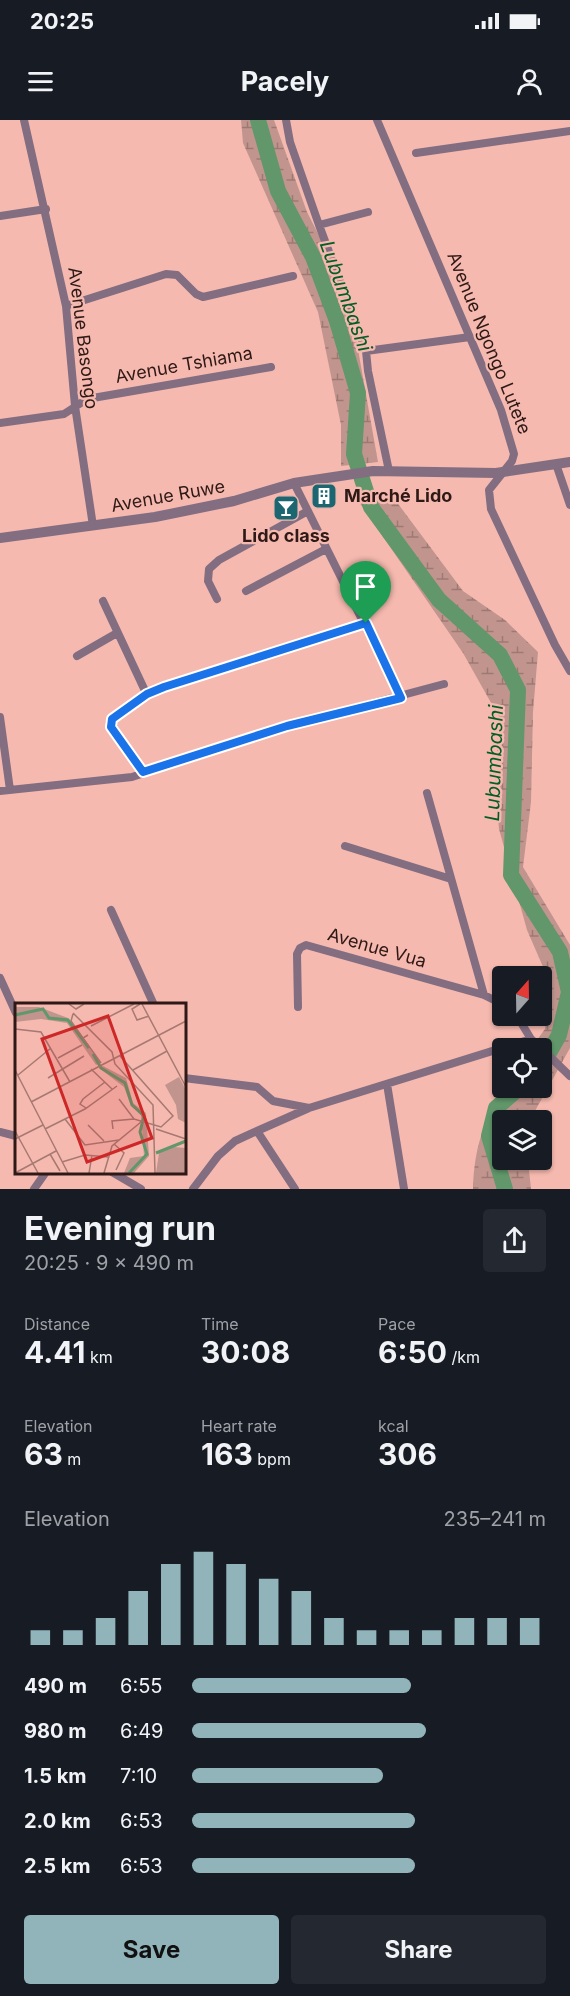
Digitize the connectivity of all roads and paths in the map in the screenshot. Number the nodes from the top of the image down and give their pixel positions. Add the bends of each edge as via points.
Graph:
1 (24, 120) edge
2 (286, 120) edge
3 (378, 120) edge
4 (570, 131) edge
5 (416, 153) dead end
6 (46, 209) junction
7 (368, 212) dead end
8 (0, 216) edge
9 (319, 225) junction
10 (293, 276) dead end
11 (66, 306) junction
12 (470, 337) junction
13 (366, 351) junction
14 (271, 367) dead end
15 (75, 406) junction
16 (0, 423) edge
17 (570, 462) edge
18 (556, 464) junction
19 (389, 471) junction
20 (504, 472) junction
21 (294, 483) junction
22 (570, 505) edge
23 (308, 511) junction
24 (93, 526) junction
25 (0, 538) edge
26 (326, 549) junction
27 (246, 591) dead end
28 (217, 599) dead end
29 (103, 601) dead end
30 (366, 623) junction
31 (117, 633) junction
32 (77, 656) dead end
33 (570, 671) edge
34 (444, 684) dead end
35 (147, 694) junction
36 (401, 698) junction
37 (0, 717) edge
38 (143, 772) junction
39 (10, 790) junction
40 (0, 791) edge
41 (427, 793) dead end
42 (345, 846) dead end
43 (451, 879) junction
44 (111, 910) dead end
45 (0, 978) edge
46 (484, 995) junction
47 (492, 999) edge
48 (153, 1003) edge
49 (298, 1007) dead end
50 (15, 1011) edge
51 (492, 1052) edge
52 (552, 1059) edge
53 (186, 1076) edge
54 (570, 1076) edge
55 (387, 1083) junction
56 (309, 1108) junction
57 (257, 1131) junction
58 (0, 1132) edge
59 (15, 1136) edge
60 (45, 1174) edge
61 (114, 1174) edge
62 (34, 1189) edge
63 (141, 1189) edge
64 (193, 1189) edge
65 (295, 1189) edge
66 (404, 1189) edge

1 - 6 street, Avenue Basongo
2 - 9 street
3 - 12 street, Avenue Ngongo Lutete
4 - 5 street
6 - 8 street
6 - 11 street, Avenue Basongo
7 - 9 street
9 - 13 street
10 - 11 street via 203,297 177,274 166,274
11 - 15 street, Avenue Basongo
12 - 13 street
12 - 20 street, Avenue Ngongo Lutete via 514,449
13 - 19 street
14 - 15 street, Avenue Tshiama via 87,399
15 - 16 street, Avenue Tshiama via 64,414
15 - 24 street, Avenue Basongo
17 - 18 street
18 - 20 street
18 - 22 street
19 - 20 street
19 - 21 street, Avenue Ruwe
20 - 33 street, Avenue Ngongo Lutete via 489,490 491,509
21 - 23 street
21 - 24 street, Avenue Ruwe via 234,501
23 - 26 street
23 - 28 street via 214,564 206,576
24 - 25 street, Avenue Ruwe
26 - 27 street
26 - 30 street
29 - 31 street
30 - 35 street
30 - 36 street
31 - 32 street
31 - 35 street
34 - 36 street
35 - 38 street via 110,722
36 - 38 street via 287,726
37 - 39 street
38 - 39 street via 132,777
39 - 40 street
41 - 43 street
42 - 43 street
43 - 46 street
44 - 48 street
45 - 50 street
46 - 47 street, Avenue Vua
46 - 49 street, Avenue Vua via 306,945 297,954
51 - 55 street
52 - 54 street
53 - 56 street via 257,1087 273,1101
55 - 56 street
55 - 66 street
56 - 57 street
57 - 64 street via 235,1141 218,1156
57 - 65 street
58 - 59 street
60 - 62 street
61 - 63 street

